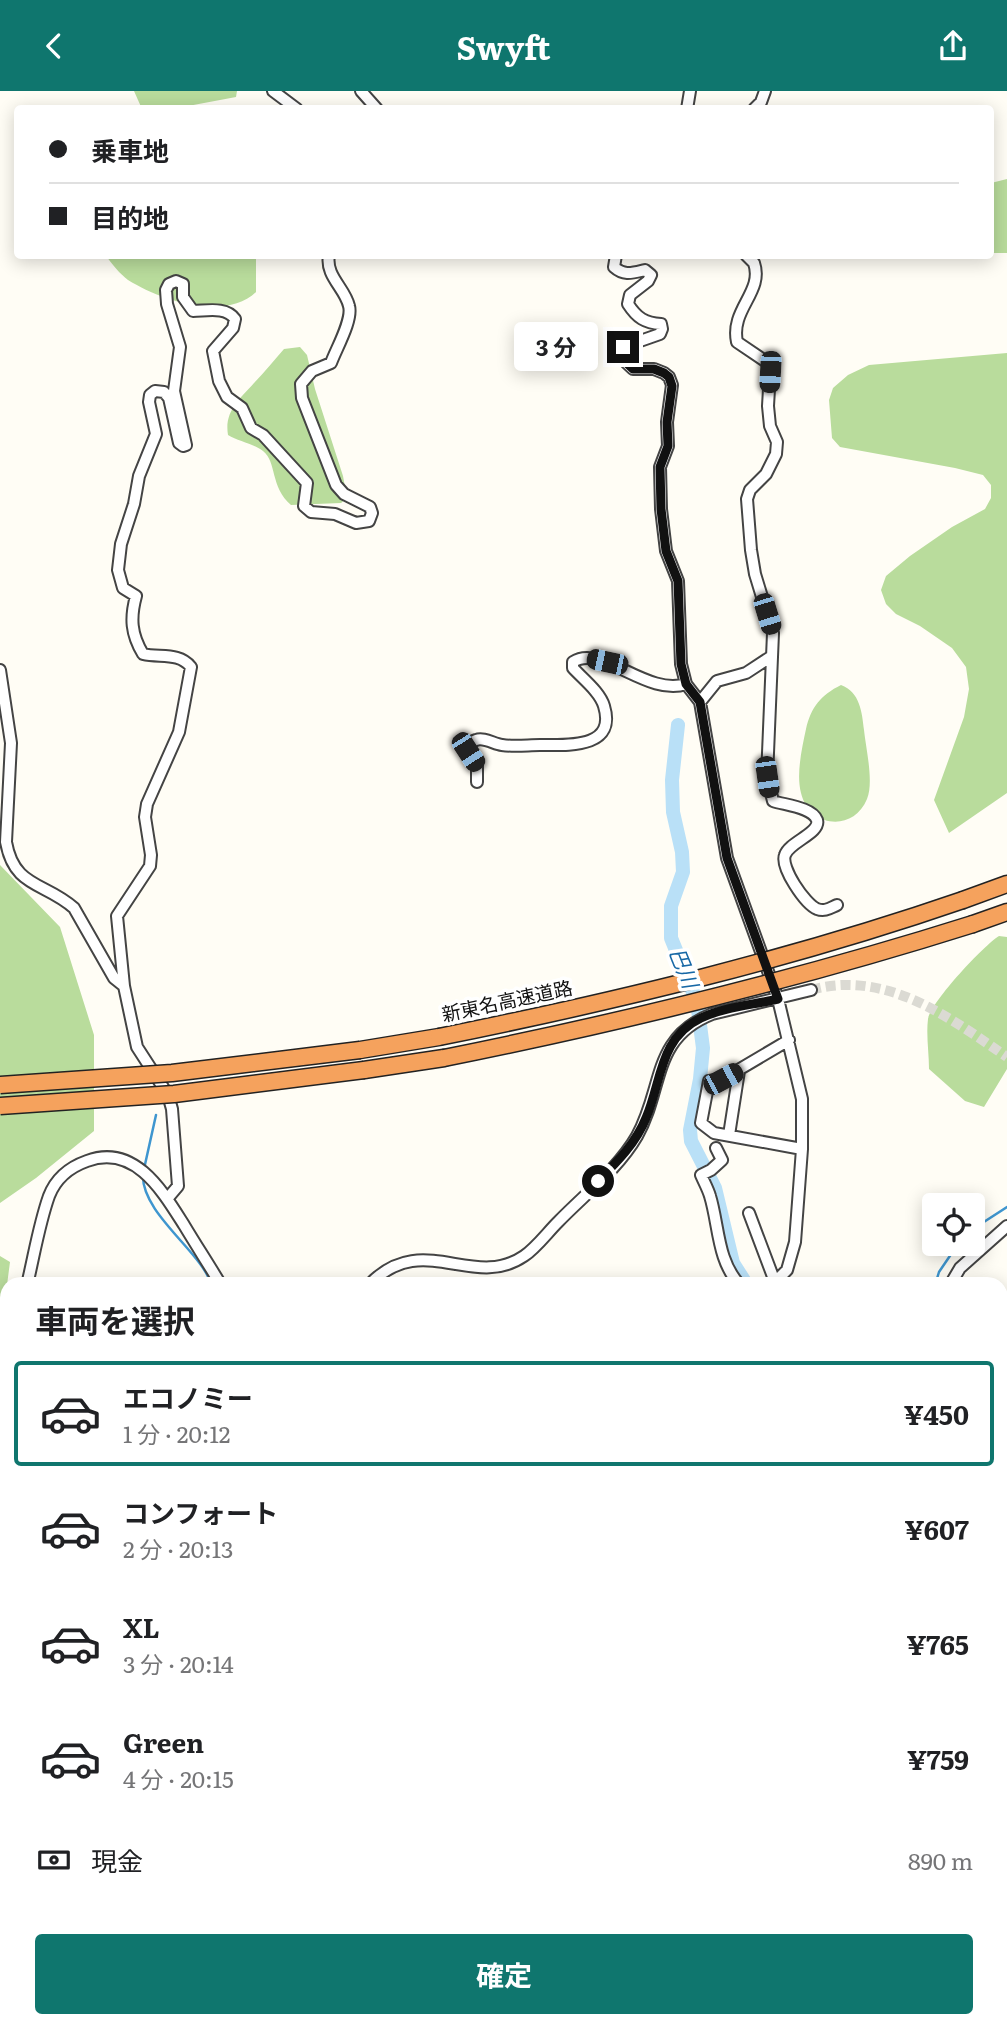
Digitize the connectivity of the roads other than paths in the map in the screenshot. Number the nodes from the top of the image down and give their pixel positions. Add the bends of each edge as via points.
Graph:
1 (273, 91) edge
2 (361, 91) edge
3 (292, 105) edge
4 (373, 105) edge
5 (330, 259) edge
6 (615, 259) edge
7 (750, 259) edge
8 (772, 656) junction
9 (0, 670) edge
10 (686, 684) junction
11 (700, 702) junction
12 (477, 782) dead end
13 (1007, 884) edge
14 (838, 905) dead end
15 (1007, 912) edge
16 (124, 986) junction
17 (811, 990) tunnel mouth
18 (778, 999) junction
19 (789, 1040) junction
20 (739, 1071) junction
21 (0, 1086) edge
22 (0, 1106) edge
23 (729, 1135) junction
24 (716, 1147) dead end
25 (802, 1149) junction
26 (167, 1199) junction
27 (749, 1213) dead end
28 (1007, 1226) edge
29 (29, 1277) edge
30 (216, 1277) edge
31 (377, 1277) edge
32 (734, 1277) edge
33 (771, 1277) edge
34 (780, 1277) edge
35 (955, 1277) edge

1 - 3 street
2 - 4 street
5 - 16 street via 330,271 349,305 349,319 331,363 312,371 301,384 302,398 336,485 370,506 372,513 364,523 311,512 303,506 306,484 263,435 251,428 242,408 227,397 219,381 213,351 235,319 225,311 192,311 183,297 183,284 176,281 166,290 180,347 174,391 186,445 179,443 169,398 155,391 149,402 156,434 139,476 118,570 123,588 136,596 131,625 143,654 175,656 191,667 179,732 147,804 150,866 117,916
6 - 10 street via 614,267 620,272 645,270 651,275 630,295 628,305 636,317 661,324 662,329 617,354 633,369 664,373 672,386 668,446 660,467 661,509 666,551 678,581
7 - 8 street via 757,278 735,332 737,342 768,363 770,372 769,416 776,454 747,499 755,574 773,633
8 - 11 street via 746,673 717,681
8 - 14 street via 769,793 773,800 808,811 817,823 814,831 784,856 785,870 810,905 818,910
9 - 16 street via 11,743 9,856 22,877 74,908 114,978
10 - 11 street
10 - 12 street via 657,686 607,662 576,659 573,668 604,705 603,731 578,745 501,745 473,740 468,752 477,766
11 - 18 street via 727,858
13 - 21 highway, 新東名高速道路, bridge via 884,927 699,979 439,1037 172,1073
15 - 22 highway, bridge via 894,949 705,1001 444,1058 174,1094
16 - 26 street via 137,1047 172,1109 178,1186
17 - 18 street
18 - 19 street
18 - 31 street via 712,1014 688,1026 667,1049 636,1138 524,1256 491,1268 417,1260 386,1268
19 - 20 street
19 - 25 street via 802,1099
20 - 23 street
20 - 23 street via 709,1081 701,1123 714,1133
23 - 25 street
24 - 32 street via 722,1160 702,1175 719,1241
25 - 34 street via 795,1242 787,1271
26 - 29 street via 153,1179 130,1162 96,1157 74,1166 50,1194
26 - 30 street
27 - 33 street
28 - 35 street

